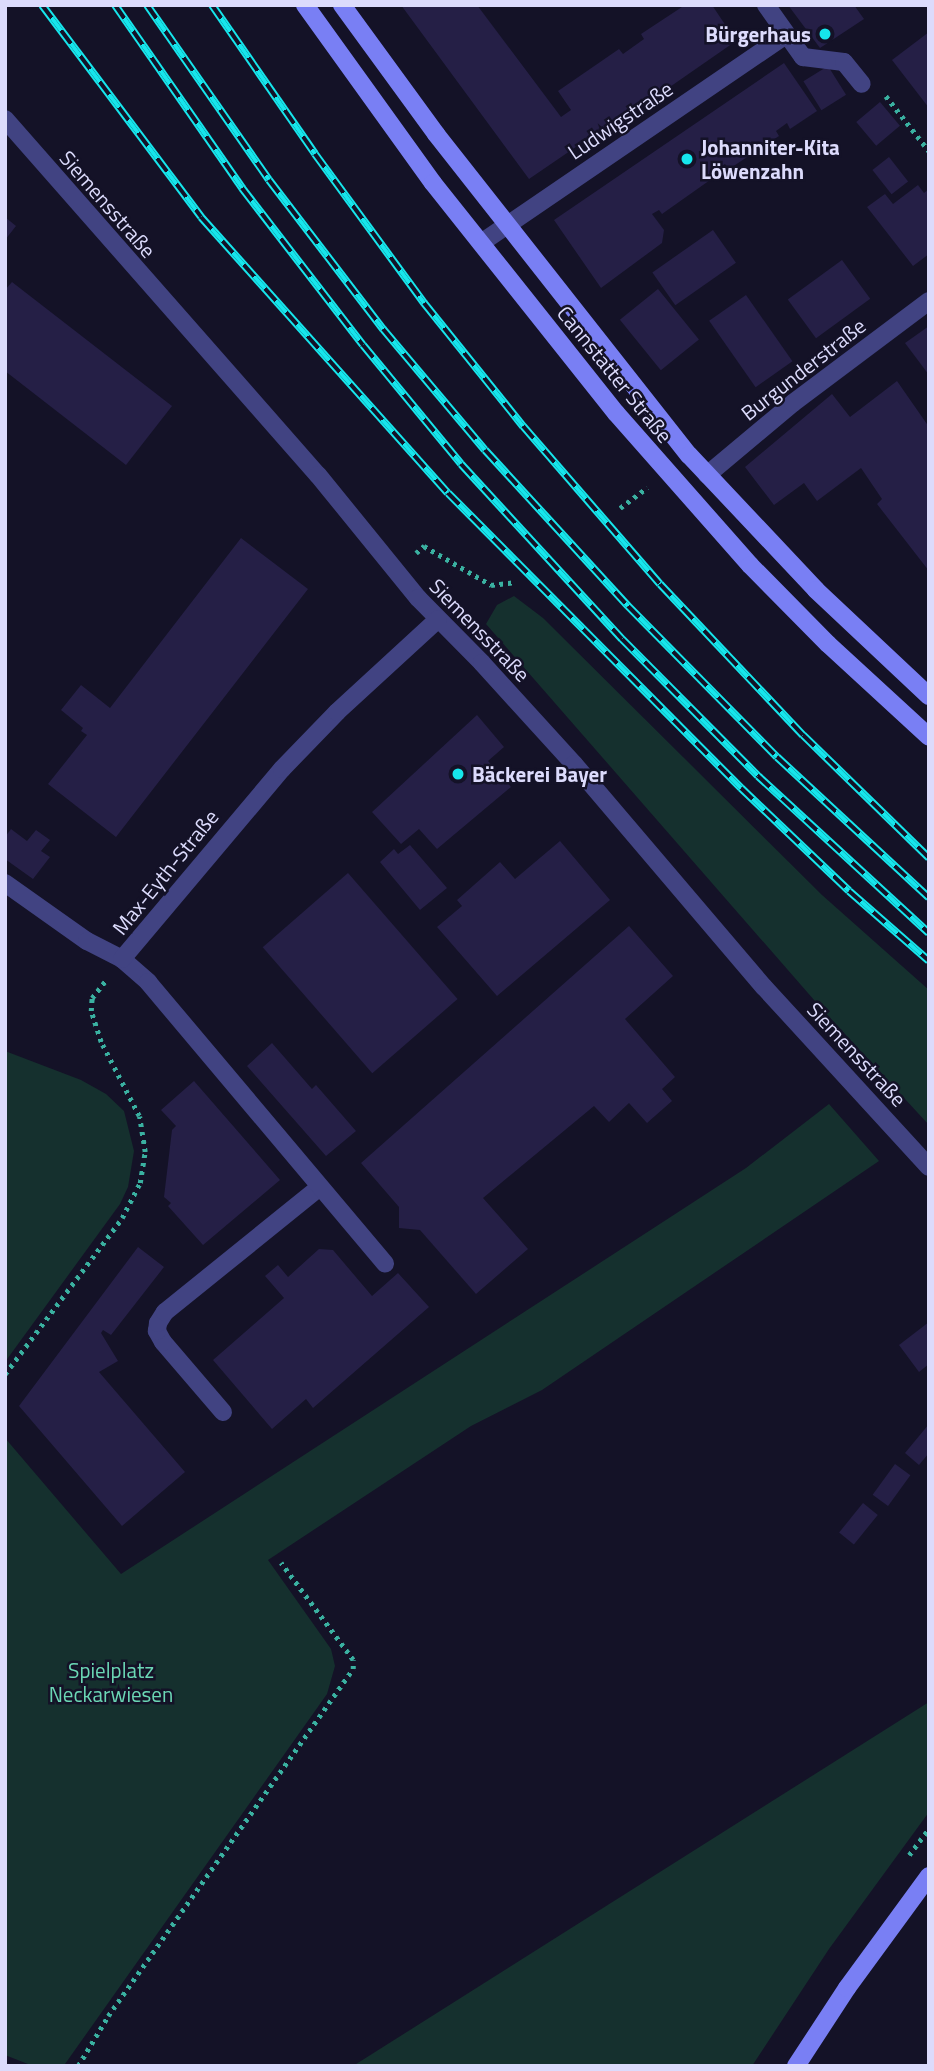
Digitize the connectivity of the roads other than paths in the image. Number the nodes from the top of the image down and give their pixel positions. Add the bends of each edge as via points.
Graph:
1 (305, 5) edge
2 (342, 5) edge
3 (765, 5) edge
4 (786, 35) junction
5 (862, 84) road end
6 (5, 119) edge
7 (507, 225) junction
8 (481, 243) junction
9 (929, 301) edge
10 (707, 475) junction
11 (438, 619) junction
12 (929, 696) edge
13 (929, 737) edge
14 (5, 883) edge
15 (122, 960) junction
16 (929, 1167) edge
17 (320, 1187) junction
18 (385, 1263) dead end
19 (223, 1412) dead end
20 (929, 1876) edge
21 (796, 2066) edge

1 - 8 main road, Cannstatter Straße
2 - 7 main road, Cannstatter Straße
3 - 4 street
4 - 5 street via 805,59 844,62
4 - 7 street, Ludwigstraße
6 - 11 street, Siemensstraße via 318,475
7 - 8 street, Ludwigstraße
7 - 10 main road, Cannstatter Straße
8 - 13 main road, Cannstatter Straße via 713,526 828,644
9 - 10 street, Burgunderstraße via 793,403
10 - 12 main road, Cannstatter Straße via 824,599
11 - 15 street, Max-Eyth-Straße via 282,769
11 - 16 street, Siemensstraße via 574,764 764,987
14 - 15 street
15 - 17 street, Max-Eyth-Straße via 148,982
17 - 18 street, Max-Eyth-Straße
17 - 19 street via 158,1322 163,1342
20 - 21 main road

